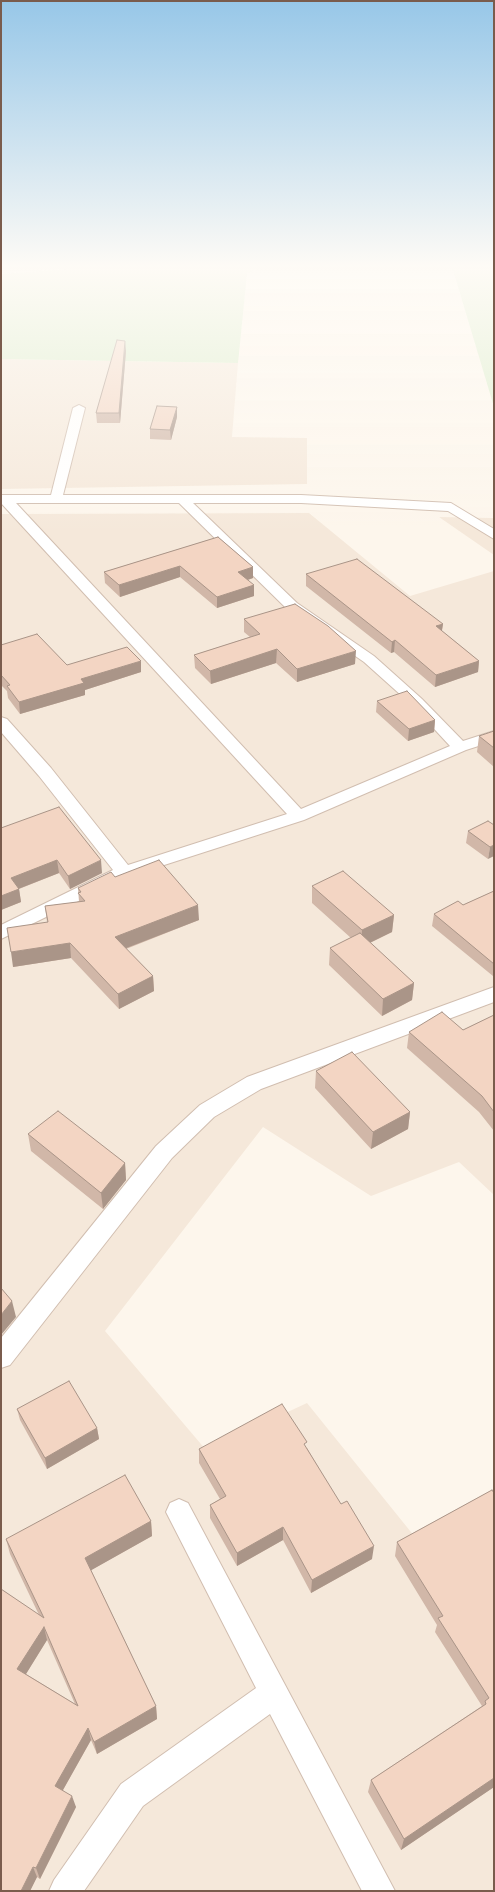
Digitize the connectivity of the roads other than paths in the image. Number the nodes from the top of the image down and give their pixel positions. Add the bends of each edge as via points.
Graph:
1 (79, 408) dead end
2 (4, 499) edge
3 (56, 499) junction
4 (182, 499) junction
5 (494, 535) edge
6 (1, 722) edge
7 (494, 736) edge
8 (460, 747) junction
9 (298, 816) junction
10 (124, 872) junction
11 (1, 933) edge
12 (494, 994) edge
13 (1, 1357) edge
14 (179, 1512) dead end
15 (274, 1693) junction
16 (65, 1891) edge
17 (379, 1891) edge

1 - 3 street
2 - 3 street
2 - 9 street
3 - 4 street
4 - 5 street via 301,499 451,507
4 - 8 street via 292,606 369,659
6 - 10 street
7 - 8 street
8 - 9 street
9 - 10 street
10 - 11 street
12 - 13 street via 254,1084 207,1111 164,1152
14 - 15 street
15 - 16 street via 132,1795
15 - 17 street

